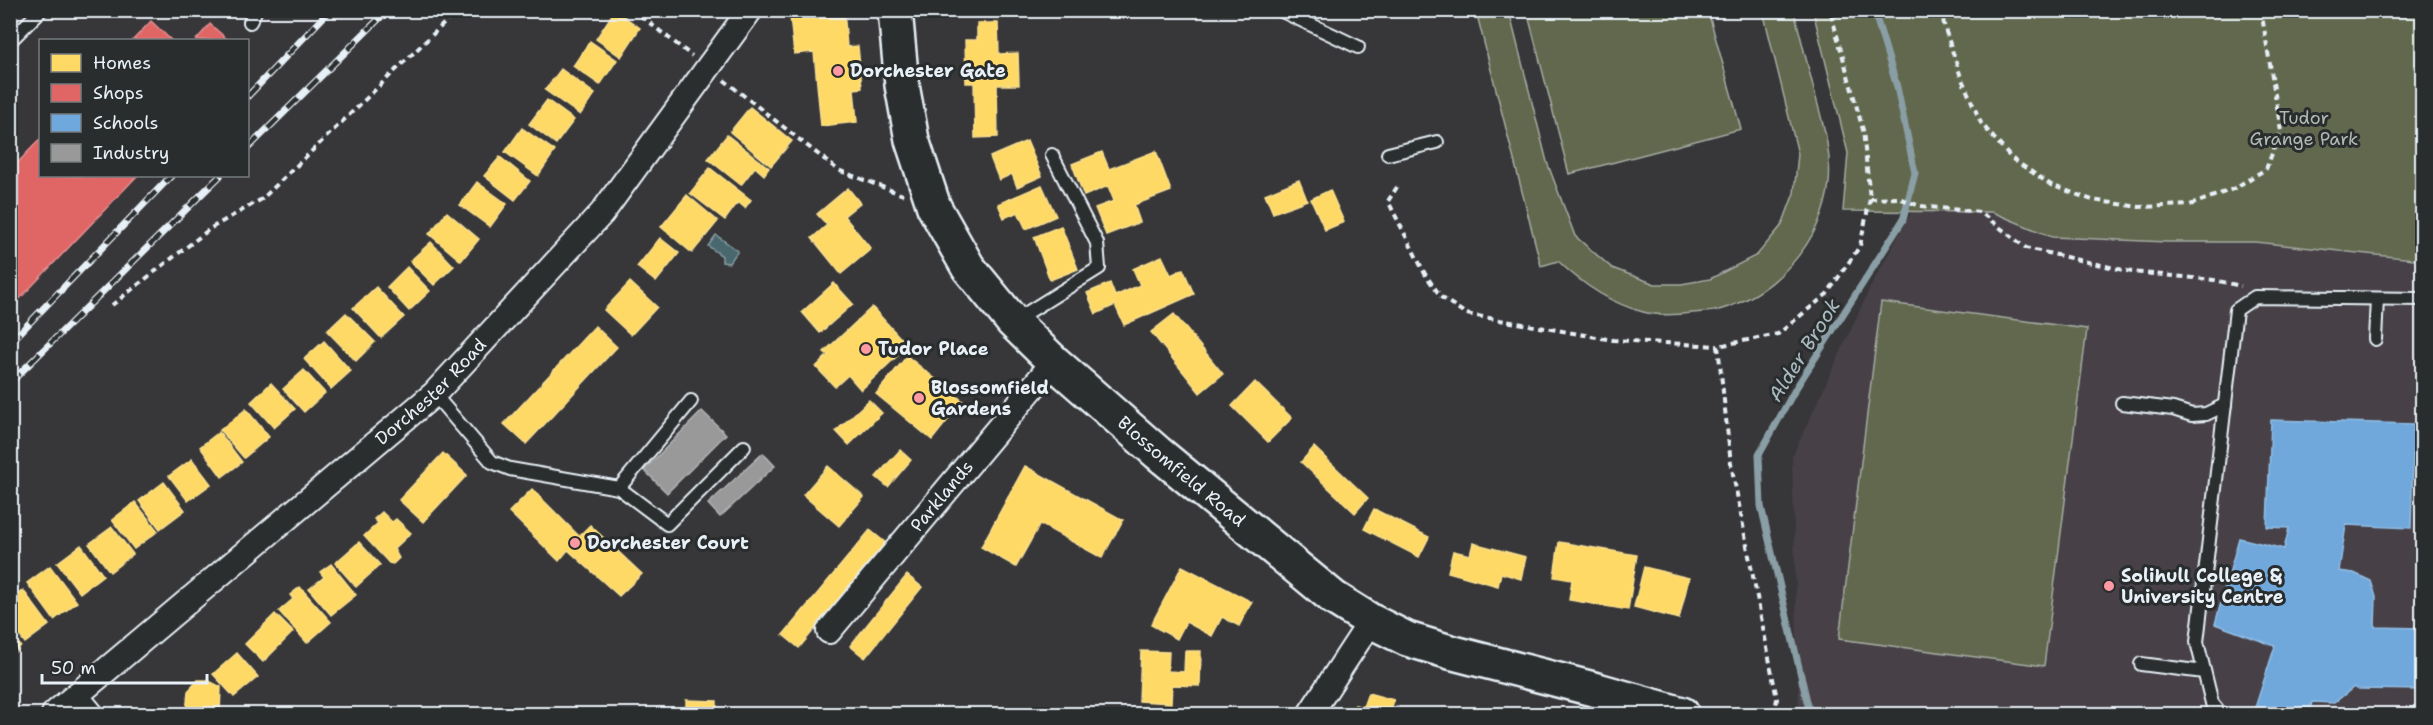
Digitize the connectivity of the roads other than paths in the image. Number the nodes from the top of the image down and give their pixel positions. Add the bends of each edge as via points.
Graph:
1 (41, 10) edge
2 (256, 10) edge
3 (750, 10) edge
4 (895, 10) edge
5 (1280, 10) edge
6 (250, 22) dead end
7 (10, 41) edge
8 (1358, 47) dead end
9 (1437, 142) dead end
10 (1388, 154) dead end
11 (1052, 155) dead end
12 (2378, 299) junction
13 (2422, 299) edge
14 (1013, 322) junction
15 (2375, 339) dead end
16 (1054, 362) junction
17 (434, 394) junction
18 (691, 401) dead end
19 (2122, 403) dead end
20 (2225, 405) junction
21 (744, 447) dead end
22 (619, 488) junction
23 (1371, 621) junction
24 (829, 631) dead end
25 (2141, 664) dead end
26 (2204, 672) junction
27 (83, 705) edge
28 (54, 714) edge
29 (1310, 714) edge
30 (1682, 714) edge
31 (2221, 714) edge

1 - 7 lane
2 - 6 lane
3 - 17 street, Dorchester Road via 602,213
4 - 14 main road, Blossomfield Road via 912,140 934,207 968,267
5 - 8 lane
9 - 10 lane
11 - 14 lane via 1097,243 1099,268
12 - 13 lane
12 - 15 lane
12 - 20 lane via 2254,297 2236,310
14 - 16 main road, Blossomfield Road
16 - 23 main road, Blossomfield Road via 1326,591
16 - 24 street, Parklands
17 - 22 lane via 492,462 510,470
17 - 27 street, Dorchester Road
18 - 22 lane
19 - 20 lane via 2192,415 2206,414
20 - 26 lane via 2197,642
21 - 22 lane via 666,524
23 - 29 street
23 - 30 main road, Blossomfield Road via 1407,639 1450,652
25 - 26 lane
26 - 31 lane via 2212,703
27 - 28 street, Dorchester Road

